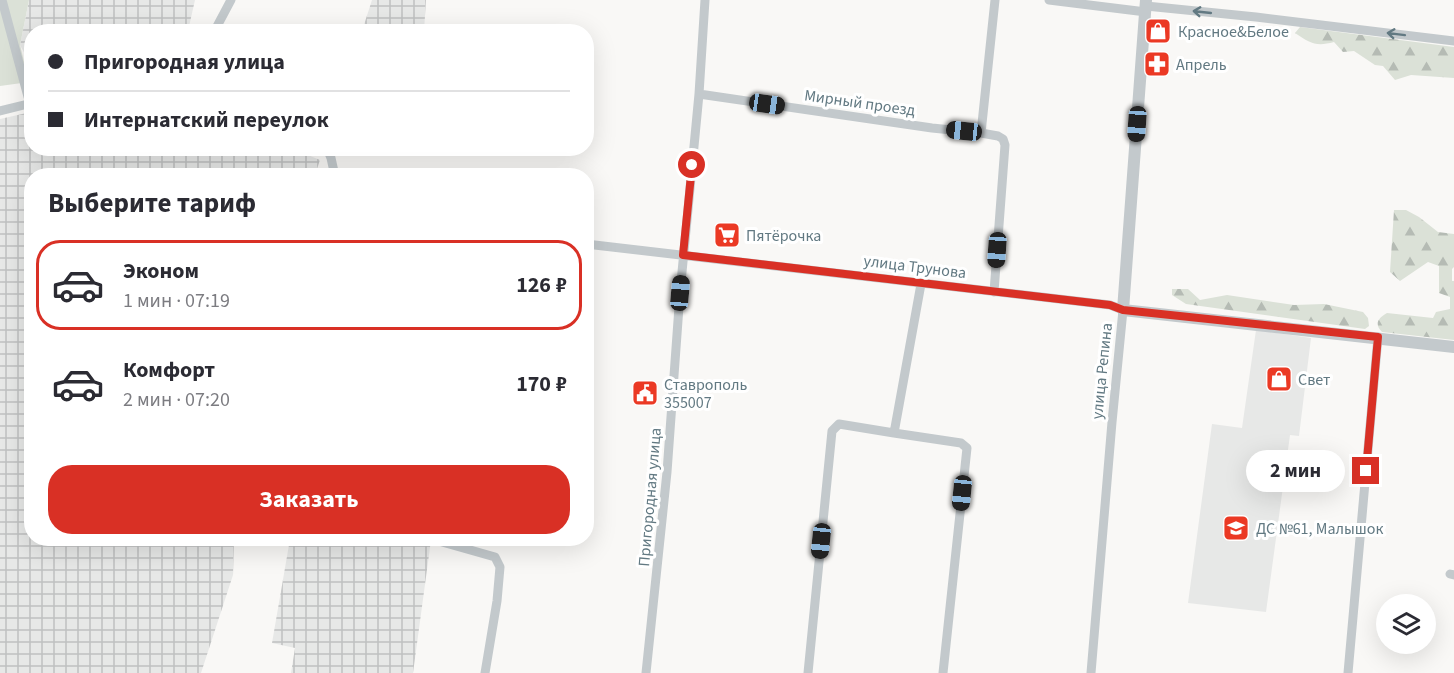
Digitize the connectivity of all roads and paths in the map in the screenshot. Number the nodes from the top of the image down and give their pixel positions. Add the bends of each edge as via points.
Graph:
1 (2, 0) edge
2 (231, 0) edge
3 (705, 0) edge
4 (995, 0) edge
5 (1049, 0) edge
6 (1146, 6) edge
7 (219, 24) edge
8 (1454, 41) edge
9 (24, 79) edge
10 (699, 94) junction
11 (24, 106) edge
12 (0, 111) edge
13 (981, 133) junction
14 (594, 245) edge
15 (683, 255) junction
16 (921, 284) junction
17 (994, 292) junction
18 (1123, 310) junction
19 (1378, 337) junction
20 (1454, 346) edge
21 (894, 433) junction
22 (458, 546) edge
23 (485, 673) edge
24 (646, 673) edge
25 (808, 673) edge
26 (943, 673) edge
27 (1091, 673) edge
28 (1348, 673) edge

1 - 9 street
2 - 7 street
3 - 10 street, Пригородная улица
4 - 13 street
5 - 6 street
8 -> 6 street
6 - 18 street, улица Репина
10 - 13 street, Мирный проезд
10 - 15 street, Пригородная улица
11 - 12 street
13 - 17 street, Мирный проезд via 998,136 1005,145
14 - 15 street, улица Трунова
15 - 16 street, улица Трунова
15 - 24 street, Пригородная улица via 668,472
16 - 17 street, улица Трунова
16 - 21 street
17 - 18 street, улица Трунова via 1110,305
18 - 19 street, улица Трунова
18 - 27 street, улица Репина
19 - 20 street, улица Трунова
19 - 28 street
21 - 25 street via 839,424 832,431
21 - 26 street via 961,443 967,448
22 - 23 street via 495,557 500,567

